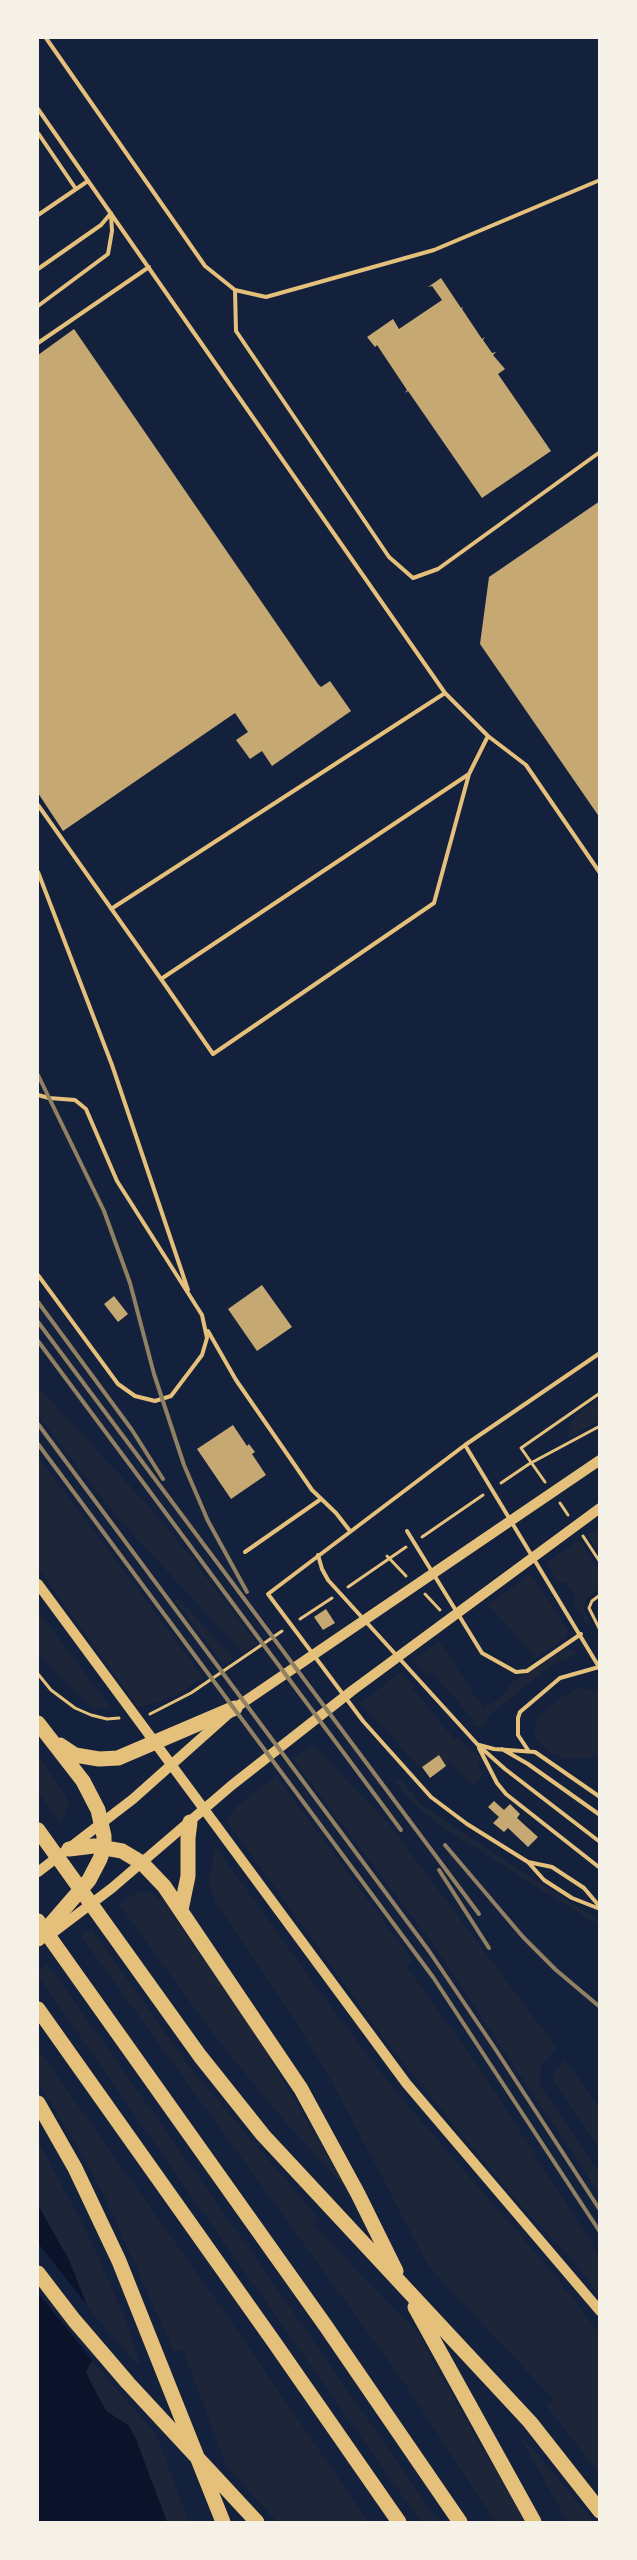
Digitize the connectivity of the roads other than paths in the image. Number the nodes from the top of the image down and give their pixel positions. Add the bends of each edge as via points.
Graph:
1 (46, 38) edge
2 (38, 109) edge
3 (38, 133) edge
4 (600, 180) edge
5 (88, 181) junction
6 (76, 189) junction
7 (111, 213) junction
8 (38, 215) edge
9 (149, 267) junction
10 (38, 270) edge
11 (235, 290) junction
12 (38, 306) edge
13 (38, 343) edge
14 (600, 452) edge
15 (445, 693) junction
16 (488, 736) junction
17 (469, 774) junction
18 (38, 805) edge
19 (38, 872) edge
20 (600, 872) edge
21 (111, 909) junction
22 (161, 979) junction
23 (38, 1095) edge
24 (38, 1275) edge
25 (190, 1296) junction
26 (207, 1329) junction
27 (600, 1353) edge
28 (464, 1445) junction
29 (600, 1460) edge
30 (322, 1499) junction
31 (600, 1508) edge
32 (407, 1531) dead end
33 (350, 1532) junction
34 (245, 1552) dead end
35 (318, 1555) junction
36 (38, 1584) edge
37 (581, 1634) junction
38 (599, 1667) edge
39 (235, 1708) junction
40 (38, 1723) edge
41 (48, 1737) junction
42 (478, 1745) junction
43 (501, 1749) junction
44 (528, 1750) junction
45 (600, 1797) edge
46 (600, 1815) edge
47 (102, 1822) junction
48 (190, 1822) junction
49 (38, 1830) edge
50 (600, 1842) edge
51 (104, 1847) junction
52 (69, 1849) junction
53 (528, 1862) junction
54 (142, 1863) junction
55 (600, 1868) edge
56 (38, 1872) edge
57 (600, 1908) edge
58 (181, 1910) junction
59 (38, 1921) edge
60 (38, 1939) edge
61 (38, 1944) edge
62 (38, 2009) edge
63 (38, 2103) edge
64 (38, 2273) edge
65 (600, 2311) edge
66 (600, 2511) edge
67 (222, 2522) edge
68 (257, 2522) edge
69 (399, 2522) edge
70 (460, 2522) edge
71 (534, 2522) edge

1 - 11 lane via 206,266
2 - 5 lane
3 - 6 lane
4 - 11 lane via 434,250 266,297
5 - 6 lane
5 - 7 lane
6 - 8 lane
7 - 9 lane
7 - 10 lane via 101,225
7 - 12 lane via 108,254
9 - 13 lane
9 - 15 lane
11 - 14 lane via 236,331 389,557 413,578 438,569
15 - 16 lane
15 - 21 lane
16 - 17 lane
16 - 20 lane via 526,765
17 - 22 lane
17 - 22 lane via 434,902 214,1054
18 - 21 lane
19 - 25 lane via 112,1065
21 - 22 lane
23 - 25 lane via 75,1100 86,1109 118,1180
24 - 26 lane via 118,1384 146,1400 171,1396 202,1355
25 - 26 lane
26 - 30 lane via 236,1380 312,1490
27 - 28 lane
28 - 33 lane
28 - 37 lane
29 - 39 main road
30 - 33 lane
30 - 34 lane
31 - 48 main road via 353,1690
32 - 37 lane via 482,1653 516,1672 527,1670
33 - 35 lane
35 - 42 lane via 328,1580
35 - 53 lane via 268,1594 362,1721 415,1782 450,1813
36 - 65 main road via 406,2083
37 - 38 lane
38 - 44 lane via 560,1678 520,1712 518,1735
39 - 41 highway via 118,1758 75,1755
39 - 47 main road via 133,1799
40 - 41 highway
41 - 47 highway via 83,1781
42 - 43 lane
42 - 50 lane
42 - 55 lane via 506,1794
43 - 44 lane
43 - 46 lane
44 - 45 lane via 540,1754
47 - 51 highway
47 - 52 main road
48 - 54 main road
48 - 58 highway via 188,1876
49 - 66 highway via 194,2048 263,2134 530,2422
51 - 52 highway
51 - 54 highway via 122,1851
51 - 60 highway via 83,1889
52 - 56 main road
53 - 57 lane via 544,1880 572,1898
53 - 57 lane via 552,1867 584,1888
54 - 58 highway
54 - 61 main road
58 - 71 highway via 301,2088 421,2319
59 - 70 highway via 325,2325
62 - 69 highway
63 - 67 highway via 75,2168 119,2261
64 - 68 highway via 128,2383

